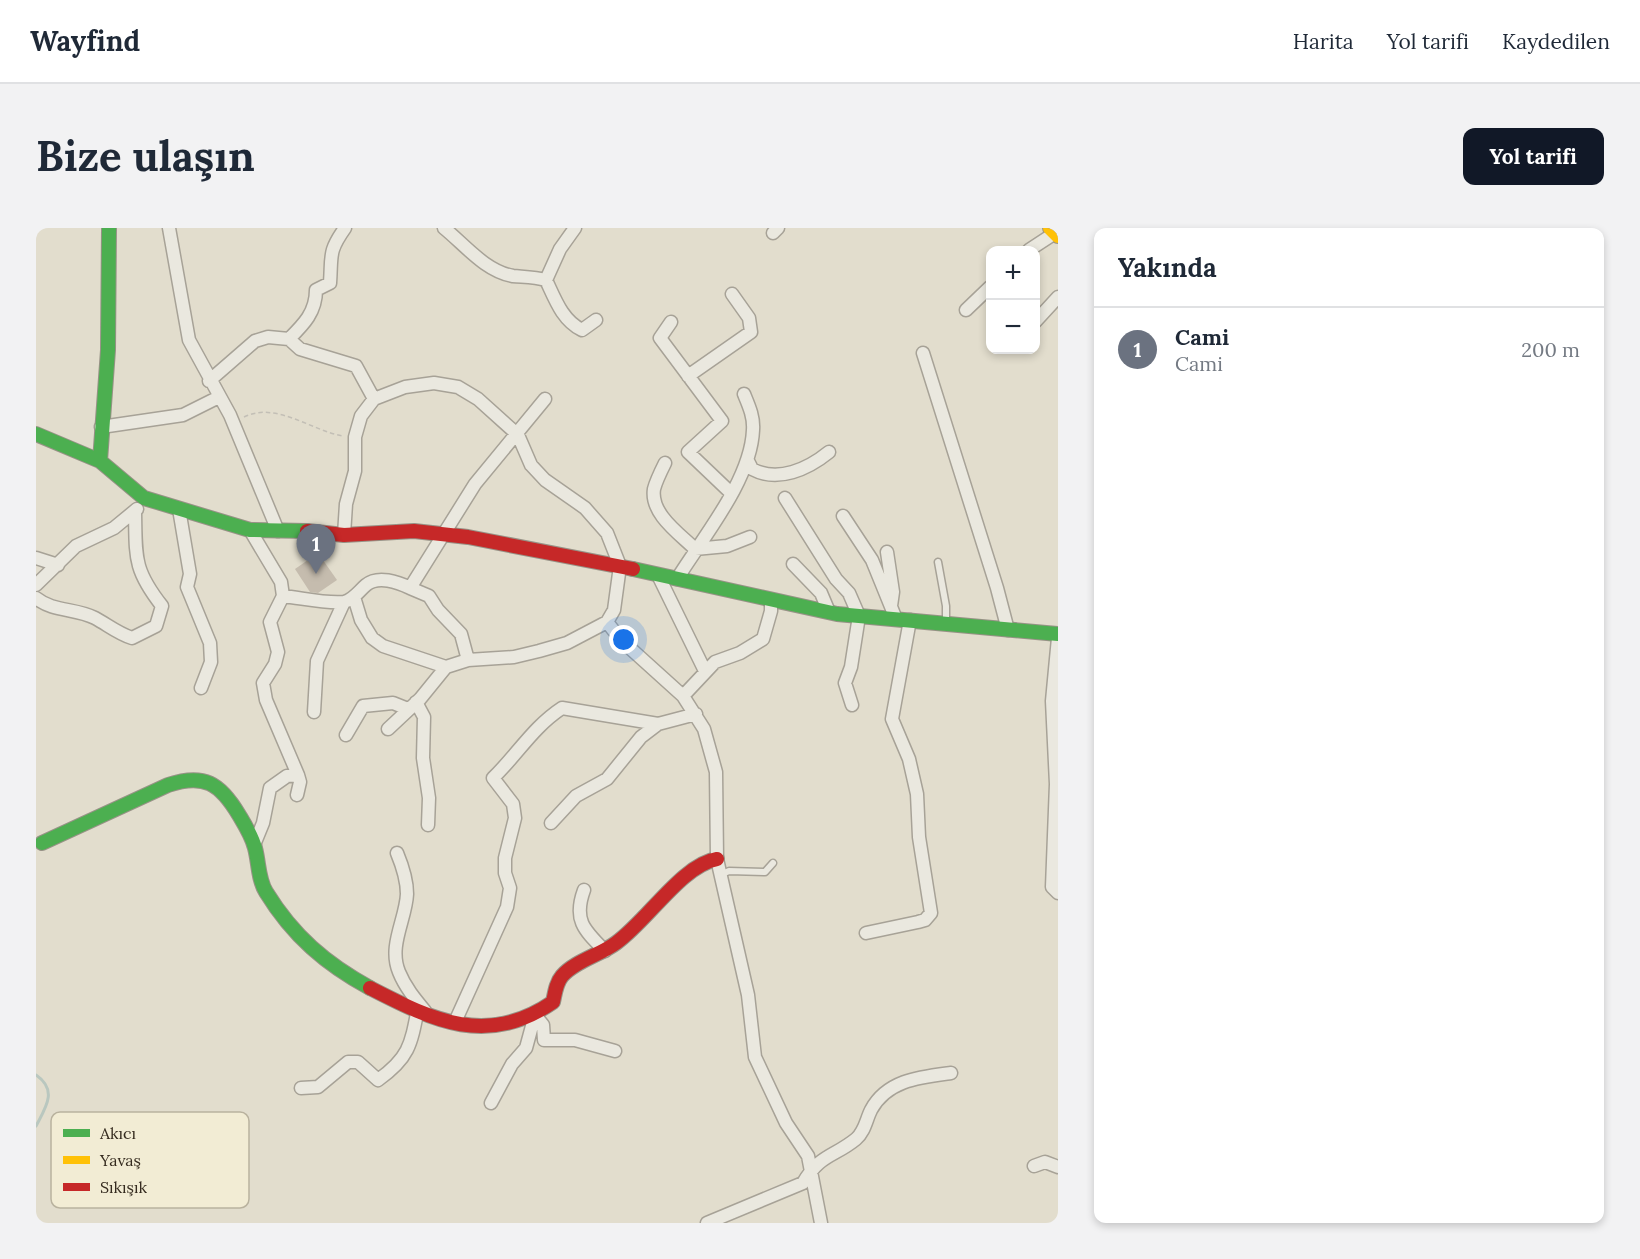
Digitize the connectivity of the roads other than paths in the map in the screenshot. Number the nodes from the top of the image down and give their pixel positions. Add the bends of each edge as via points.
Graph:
1 (109, 228) edge
2 (345, 228) edge
3 (444, 228) edge
4 (575, 228) edge
5 (170, 229) edge
6 (1054, 232) edge
7 (1035, 246) edge
8 (546, 280) junction
9 (986, 291) edge
10 (732, 294) dead end
11 (1058, 297) edge
12 (966, 310) dead end
13 (1040, 317) edge
14 (597, 320) dead end
15 (671, 322) dead end
16 (289, 339) junction
17 (923, 353) dead end
18 (688, 376) junction
19 (209, 381) junction
20 (744, 394) dead end
21 (219, 397) junction
22 (374, 399) junction
23 (545, 399) dead end
24 (102, 427) junction
25 (36, 434) edge
26 (518, 435) junction
27 (829, 452) dead end
28 (100, 461) junction
29 (748, 461) junction
30 (664, 463) dead end
31 (731, 493) junction
32 (144, 498) junction
33 (785, 498) dead end
34 (179, 509) junction
35 (135, 512) junction
36 (843, 516) dead end
37 (250, 530) junction
38 (278, 531) junction
39 (344, 535) junction
40 (443, 535) junction
41 (750, 537) dead end
42 (695, 549) junction
43 (887, 552) dead end
44 (36, 558) edge
45 (938, 562) dead end
46 (793, 564) dead end
47 (58, 565) junction
48 (620, 566) junction
49 (658, 575) junction
50 (676, 579) junction
51 (36, 585) edge
52 (410, 588) junction
53 (283, 596) junction
54 (36, 598) edge
55 (349, 599) junction
56 (771, 600) junction
57 (829, 612) junction
58 (859, 616) junction
59 (899, 616) junction
60 (607, 622) junction
61 (946, 624) junction
62 (1008, 630) junction
63 (1058, 636) edge
64 (468, 660) junction
65 (446, 667) junction
66 (705, 671) junction
67 (201, 688) dead end
68 (683, 696) junction
69 (852, 705) dead end
70 (412, 706) junction
71 (314, 712) dead end
72 (696, 714) junction
73 (658, 724) junction
74 (388, 729) dead end
75 (346, 735) dead end
76 (298, 775) junction
77 (297, 795) dead end
78 (551, 823) dead end
79 (428, 825) dead end
80 (42, 843) dead end
81 (254, 845) junction
82 (397, 852) dead end
83 (717, 859) junction
84 (773, 863) dead end
85 (719, 875) junction
86 (584, 890) dead end
87 (1058, 893) edge
88 (866, 933) dead end
89 (605, 951) junction
90 (421, 1010) junction
91 (535, 1015) junction
92 (455, 1022) junction
93 (615, 1051) dead end
94 (951, 1073) dead end
95 (301, 1088) dead end
96 (491, 1103) dead end
97 (1034, 1166) dead end
98 (1058, 1167) edge
99 (812, 1168) junction
100 (707, 1223) edge
101 (821, 1223) edge

1 - 24 street via 108,350
2 - 16 street via 333,247 330,283 316,290 311,314
3 - 8 street via 496,269 512,276
4 - 8 street
5 - 19 street via 189,340
6 - 7 street
8 - 14 street via 566,320 582,330
9 - 12 street
10 - 18 street via 749,318 751,332
11 - 13 street
15 - 18 street via 660,338
16 - 19 street via 255,340
16 - 22 street via 300,350 356,366
17 - 62 street
18 - 31 street via 722,421 688,452
19 - 21 street
20 - 29 street via 753,424
21 - 24 street via 183,415
21 - 38 street
22 - 26 street via 405,387 434,383 458,387 478,399
22 - 39 street via 361,416 355,437 355,471 346,504
23 - 26 street
24 - 28 street
25 - 28 street
26 - 40 street via 475,484
26 - 48 street via 531,465 544,480 585,508 607,533
27 - 29 street via 801,469 770,476 752,469
28 - 32 street
29 - 31 street
30 - 42 street via 654,489 655,505
31 - 42 street
32 - 34 street
32 - 35 street
33 - 58 street via 849,593
34 - 37 street
34 - 67 street via 190,574 187,587 210,643 211,662
35 - 47 street via 114,528 76,546
35 - 54 street via 136,558 143,582 162,606 156,626 132,638 93,617 45,605
36 - 59 street via 872,560
37 - 38 street
37 - 53 street via 281,582
38 - 39 street
39 - 40 street via 414,531
40 - 48 street
40 - 52 street
41 - 42 street via 727,546
42 - 50 street
43 - 59 street
44 - 47 street
45 - 61 lane
46 - 57 street via 821,593
47 - 51 street
48 - 49 street
48 - 60 street via 615,610
49 - 50 street
49 - 66 street
50 - 56 street
52 - 55 street via 384,580 368,583
52 - 64 street via 429,596 461,634
53 - 55 street
53 - 76 street via 270,622 278,652 263,683 266,700
55 - 65 street via 372,638 383,646
55 - 71 street via 317,661
56 - 57 street
56 - 66 street via 763,639 715,662
57 - 58 street
58 - 59 street
58 - 69 street via 845,683
59 - 61 street
59 - 88 street via 892,719 909,759 917,794 919,837 931,913 925,920
60 - 64 street via 567,643 539,651
60 - 68 street via 621,640
61 - 62 street
62 - 63 street
63 - 87 street via 1052,701 1056,784 1052,887
64 - 65 street
65 - 70 street
66 - 68 street
68 - 72 street
70 - 74 street
70 - 75 street via 363,706
70 - 79 street via 424,717
72 - 73 street
72 - 83 street via 716,772
73 - 78 street via 641,737 607,779 576,796
73 - 92 street via 562,708 529,735 493,778 513,804 515,818 505,858 510,888 507,906
76 - 77 street
76 - 81 street via 287,776 270,788
80 - 81 street via 97,814 181,781 210,782 227,795
81 - 90 street via 257,872 264,889 308,947 358,983
82 - 90 street via 407,894 398,930 398,970
83 - 85 street
83 - 89 street via 692,867 651,913
84 - 85 lane via 765,872 729,870
85 - 99 street via 748,995 755,1057
86 - 89 street via 579,914 582,925
89 - 91 street via 566,971 557,983 553,1002
90 - 92 street
90 - 95 street via 405,1058 378,1080 358,1062 348,1062 318,1087
91 - 92 street via 486,1028
91 - 93 street via 543,1025 544,1040 575,1040
91 - 96 street via 526,1048 512,1064
94 - 99 street via 918,1077 888,1089 878,1097 857,1138
97 - 98 street via 1045,1162
99 - 100 street via 803,1183
99 - 101 street

